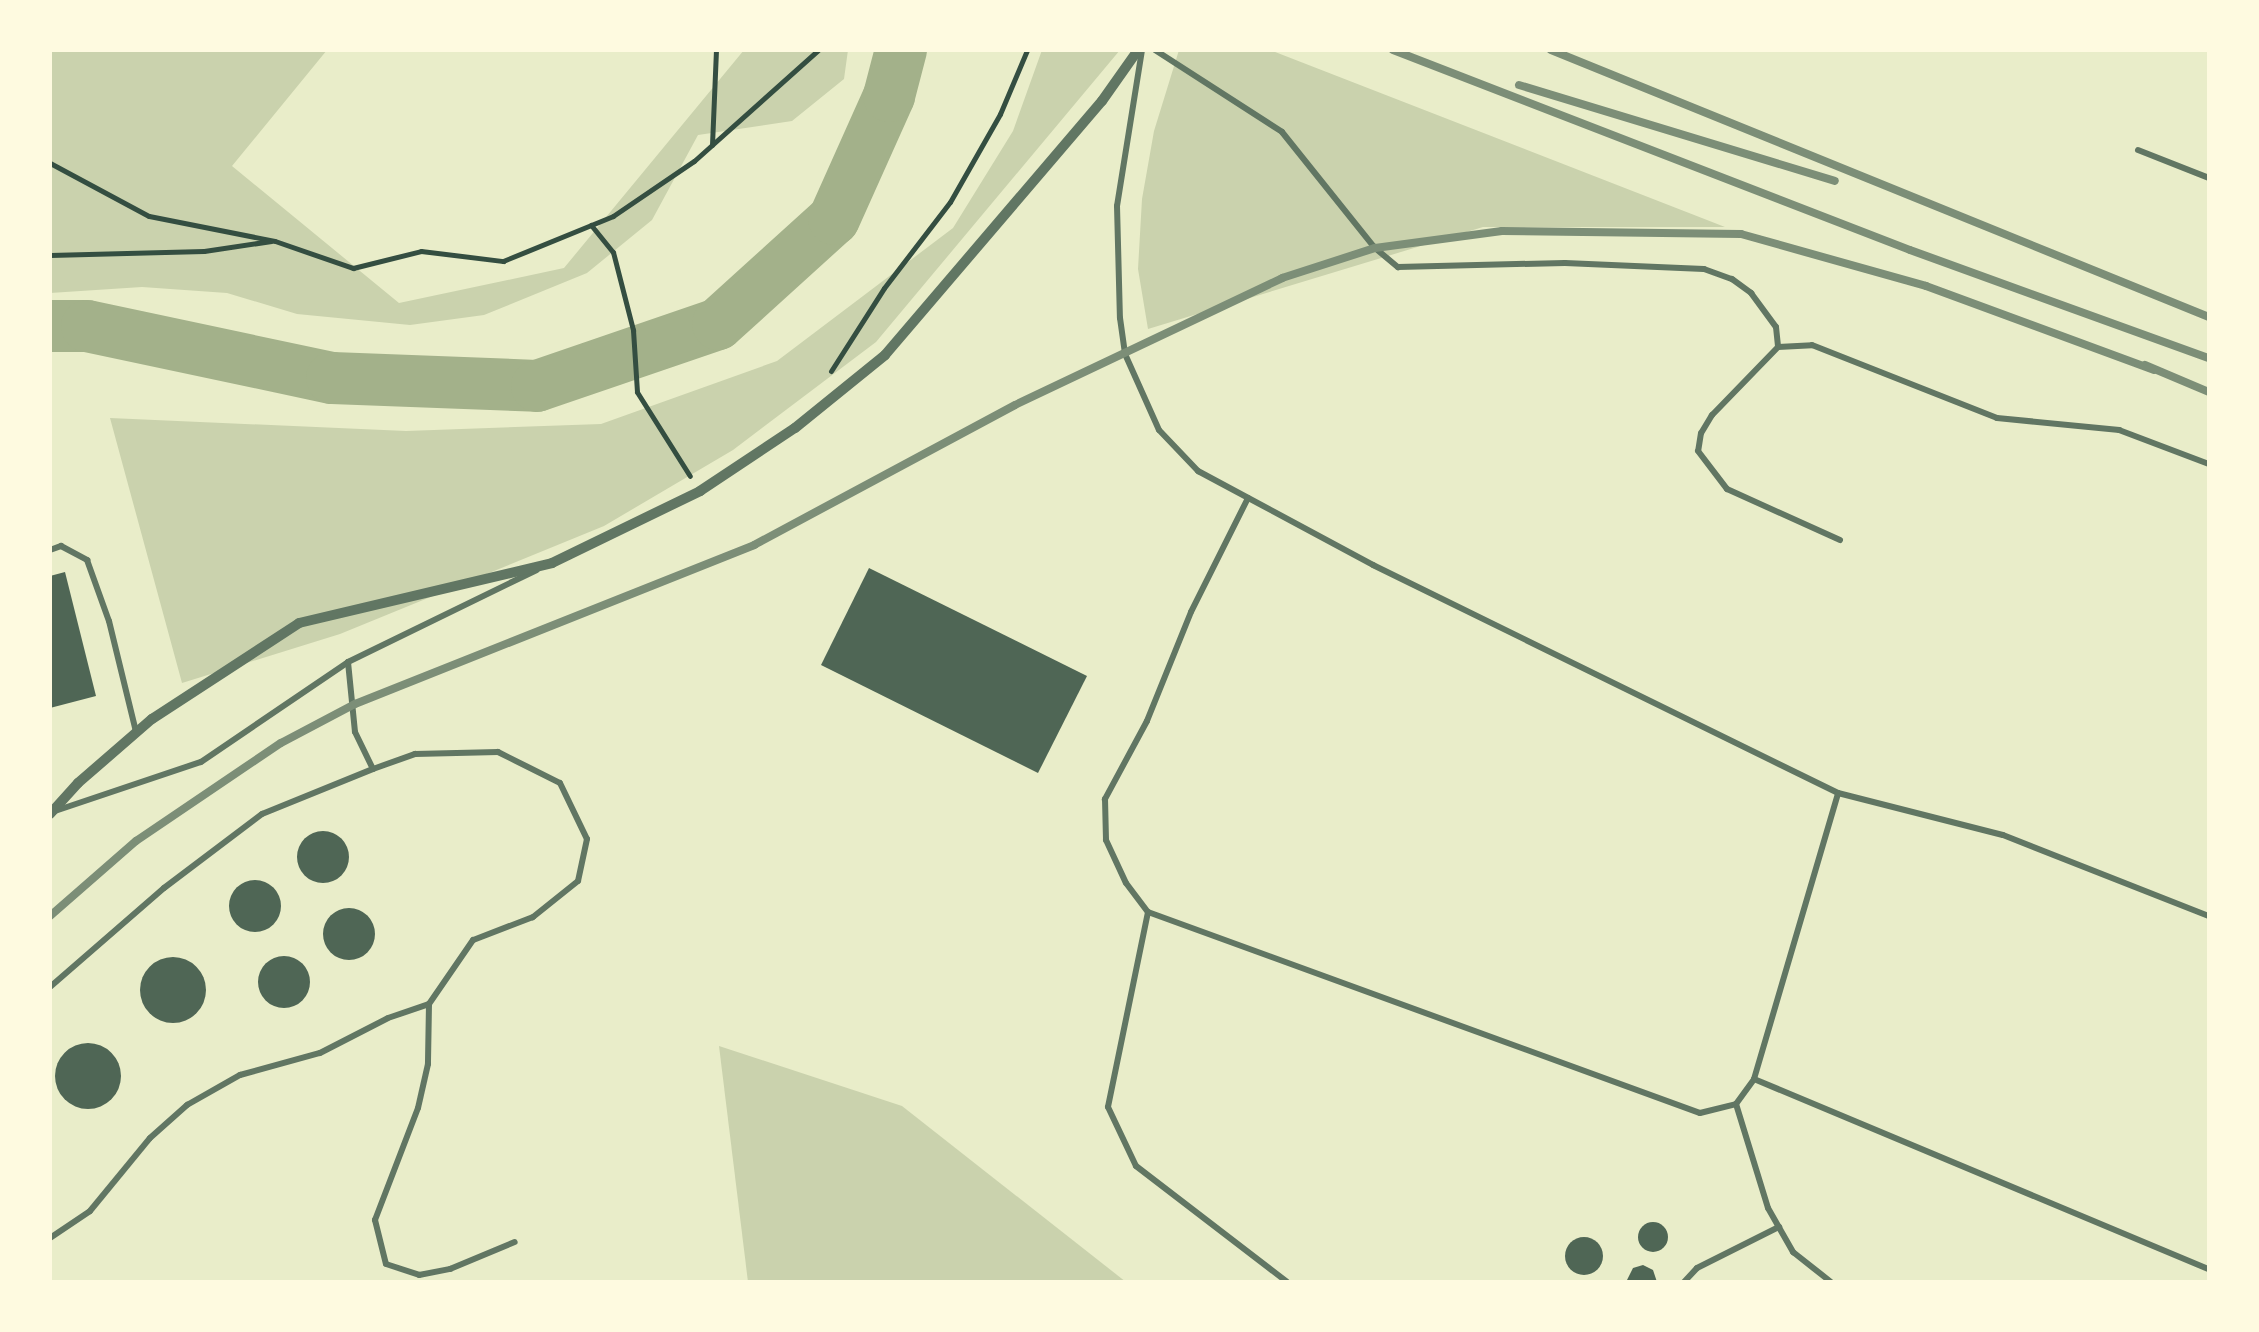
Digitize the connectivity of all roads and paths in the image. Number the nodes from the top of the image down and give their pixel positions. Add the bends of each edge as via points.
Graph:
1 (716, 50) edge
2 (818, 50) edge
3 (1027, 50) edge
4 (1140, 50) edge
5 (1155, 50) edge
6 (712, 145) junction
7 (2138, 150) dead end
8 (50, 163) edge
9 (2209, 178) edge
10 (590, 225) junction
11 (274, 241) junction
12 (50, 255) edge
13 (1778, 347) junction
14 (824, 381) dead end
15 (2209, 464) edge
16 (700, 491) junction
17 (1248, 498) junction
18 (1840, 540) dead end
19 (50, 550) edge
20 (552, 562) junction
21 (348, 662) junction
22 (136, 733) junction
23 (373, 769) junction
24 (1838, 793) junction
25 (51, 813) edge
26 (1148, 912) junction
27 (2209, 916) edge
28 (50, 987) edge
29 (429, 1004) junction
30 (1754, 1079) junction
31 (1736, 1104) junction
32 (1780, 1228) junction
33 (50, 1238) edge
34 (515, 1242) dead end
35 (2209, 1269) edge
36 (1287, 1282) edge
37 (1684, 1282) edge
38 (1831, 1282) edge

1 - 6 path
2 - 6 path
3 - 14 path via 950,202
4 - 16 street via 885,355 795,428
4 - 17 lane via 1116,206 1126,354 1159,430 1176,451
5 - 13 lane via 1282,132 1375,248 1398,267 1564,262 1704,268 1751,293 1776,327
6 - 10 path
7 - 9 lane
8 - 11 path via 149,216
10 - 11 path via 503,261 420,251 354,268
10 - 16 path via 613,252 634,330 636,392
11 - 12 path via 204,251
13 - 15 lane via 1812,345 1998,418 2119,430
13 - 18 lane via 1712,414 1698,451 1727,489
16 - 20 street
17 - 24 lane
17 - 26 lane via 1105,799 1106,840
19 - 22 lane via 61,546 87,560
20 - 21 lane
20 - 22 street via 299,623
21 - 23 lane via 354,732
21 - 25 lane via 201,762
22 - 25 street
23 - 28 lane via 262,814
23 - 29 lane via 415,754 498,752 560,783 586,839 578,881 533,917 473,940
24 - 27 lane via 2004,835
24 - 30 lane
26 - 31 lane via 1700,1113
26 - 36 lane via 1108,1107 1136,1166
29 - 33 lane via 320,1054 240,1076 187,1105 150,1138 90,1212
29 - 34 lane via 428,1064 418,1108 374,1220 386,1264 419,1275
30 - 31 lane
30 - 35 lane
31 - 32 lane
32 - 37 lane via 1729,1249
32 - 38 lane via 1793,1252

